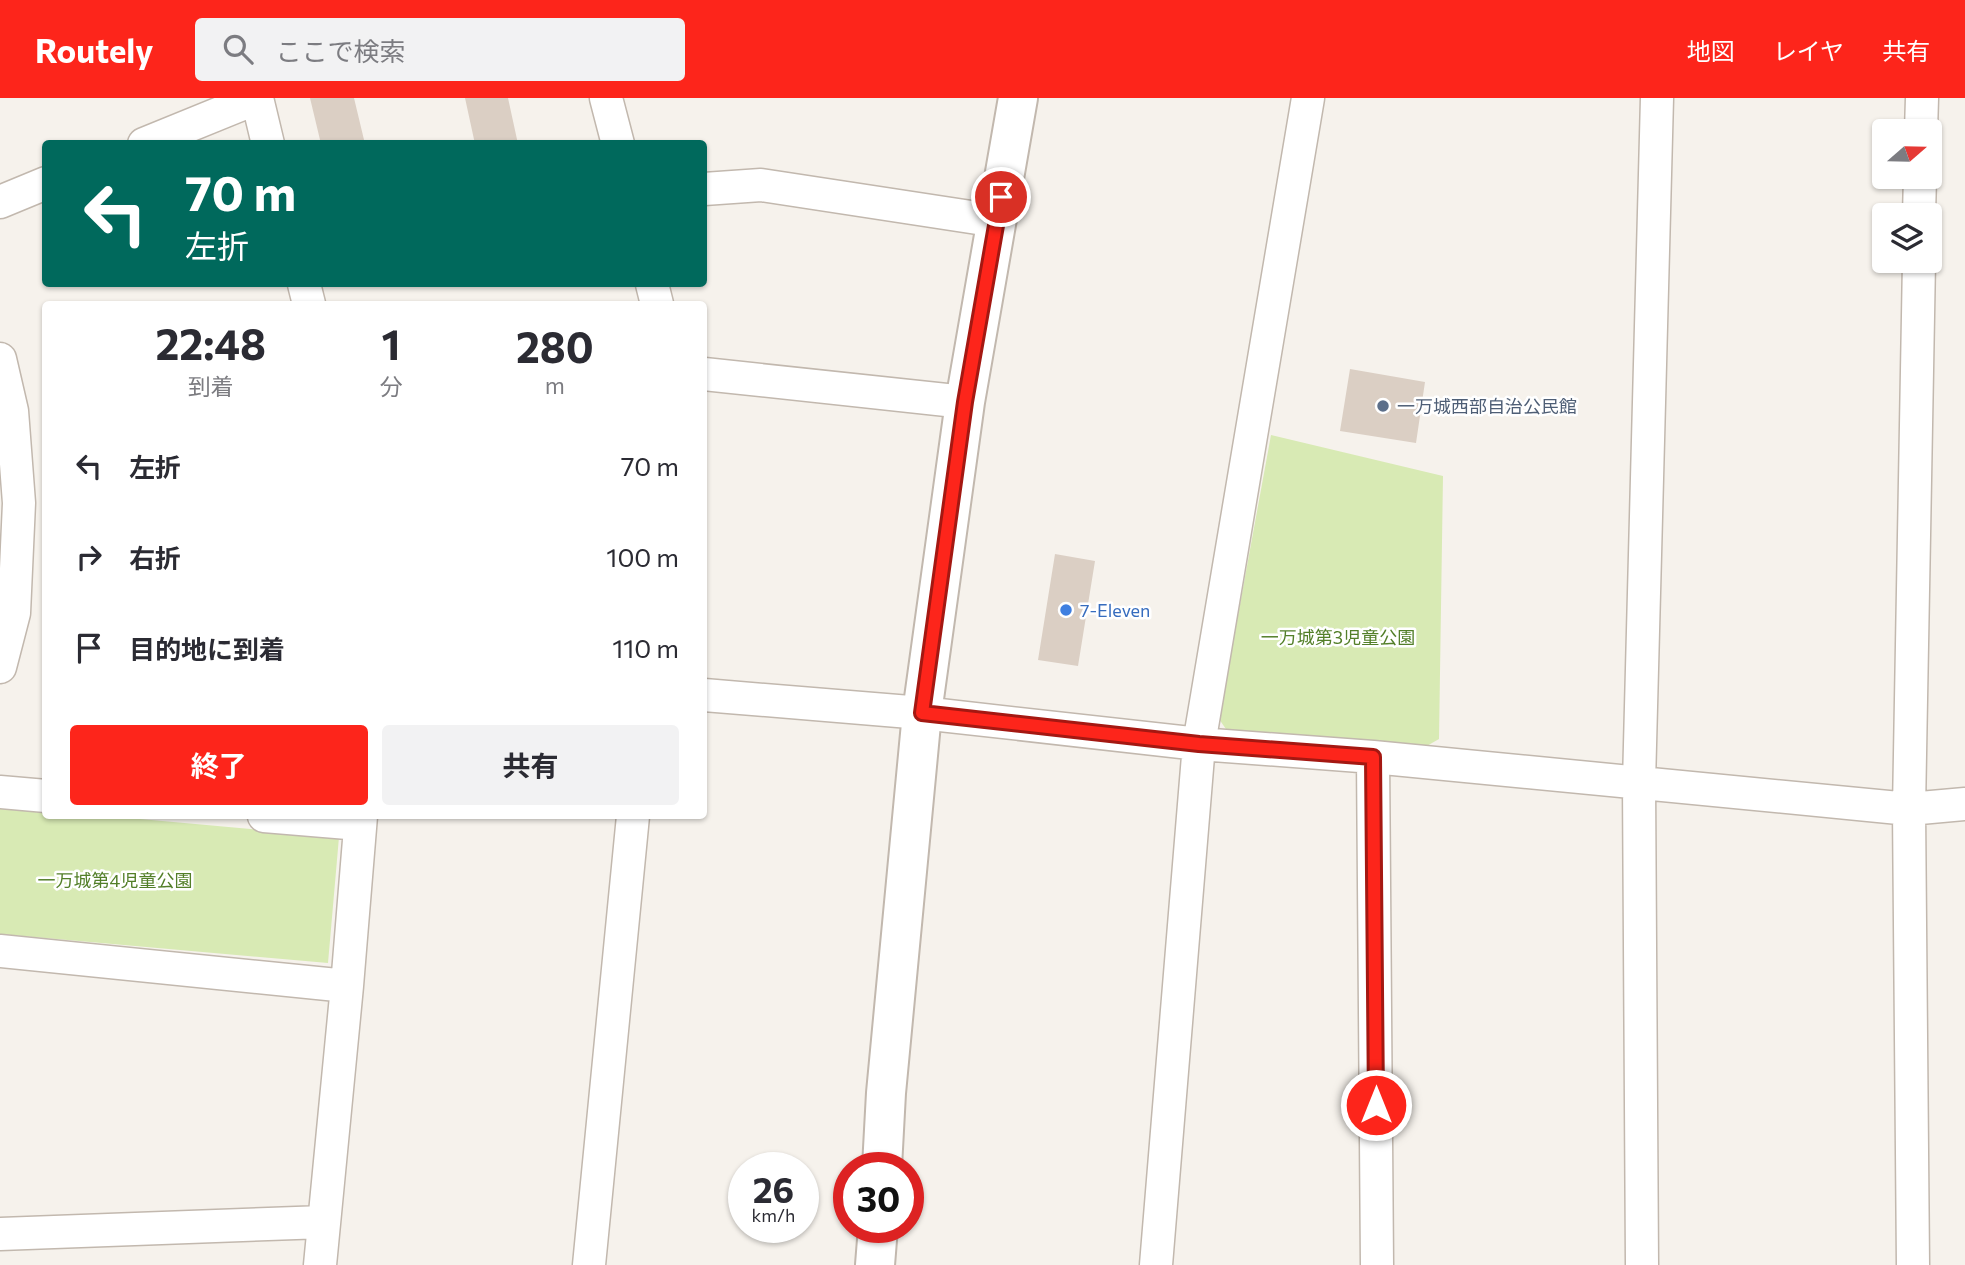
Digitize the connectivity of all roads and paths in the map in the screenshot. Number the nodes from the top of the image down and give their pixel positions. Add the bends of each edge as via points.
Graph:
1 (606, 98) edge
2 (1018, 98) edge
3 (1308, 98) edge
4 (1657, 98) edge
5 (1922, 98) edge
6 (1921, 119) edge
7 (154, 140) edge
8 (267, 140) edge
9 (617, 140) edge
10 (42, 185) edge
11 (707, 189) edge
12 (0, 202) edge
13 (997, 221) junction
14 (1919, 273) edge
15 (0, 359) edge
16 (707, 374) edge
17 (965, 402) junction
18 (0, 667) edge
19 (707, 695) edge
20 (922, 713) junction
21 (1199, 744) junction
22 (1373, 757) junction
23 (1639, 783) junction
24 (0, 792) edge
25 (42, 796) edge
26 (1965, 804) edge
27 (1909, 809) junction
28 (336, 819) edge
29 (633, 819) edge
30 (360, 820) edge
31 (0, 951) edge
32 (347, 986) junction
33 (882, 1152) edge
34 (324, 1222) junction
35 (0, 1234) edge
36 (877, 1243) edge
37 (320, 1265) edge
38 (589, 1265) edge
39 (875, 1265) edge
40 (1156, 1265) edge
41 (1377, 1265) edge
42 (1642, 1265) edge
43 (1913, 1265) edge

1 - 9 street
2 - 13 street
3 - 21 street
4 - 23 street
5 - 6 street
7 - 8 street via 257,98
10 - 12 street
11 - 13 street via 761,185
13 - 17 street
14 - 27 street
15 - 18 street via 12,411 19,503 14,613
16 - 17 street
17 - 20 street
19 - 20 street
20 - 21 street
20 - 33 street
21 - 22 street
21 - 40 street
22 - 23 street
22 - 41 street
23 - 27 street
23 - 42 street
24 - 25 street
26 - 27 street
27 - 43 street
28 - 30 street
29 - 38 street
30 - 32 street
31 - 32 street
32 - 34 street
34 - 35 street
34 - 37 street
36 - 39 street

